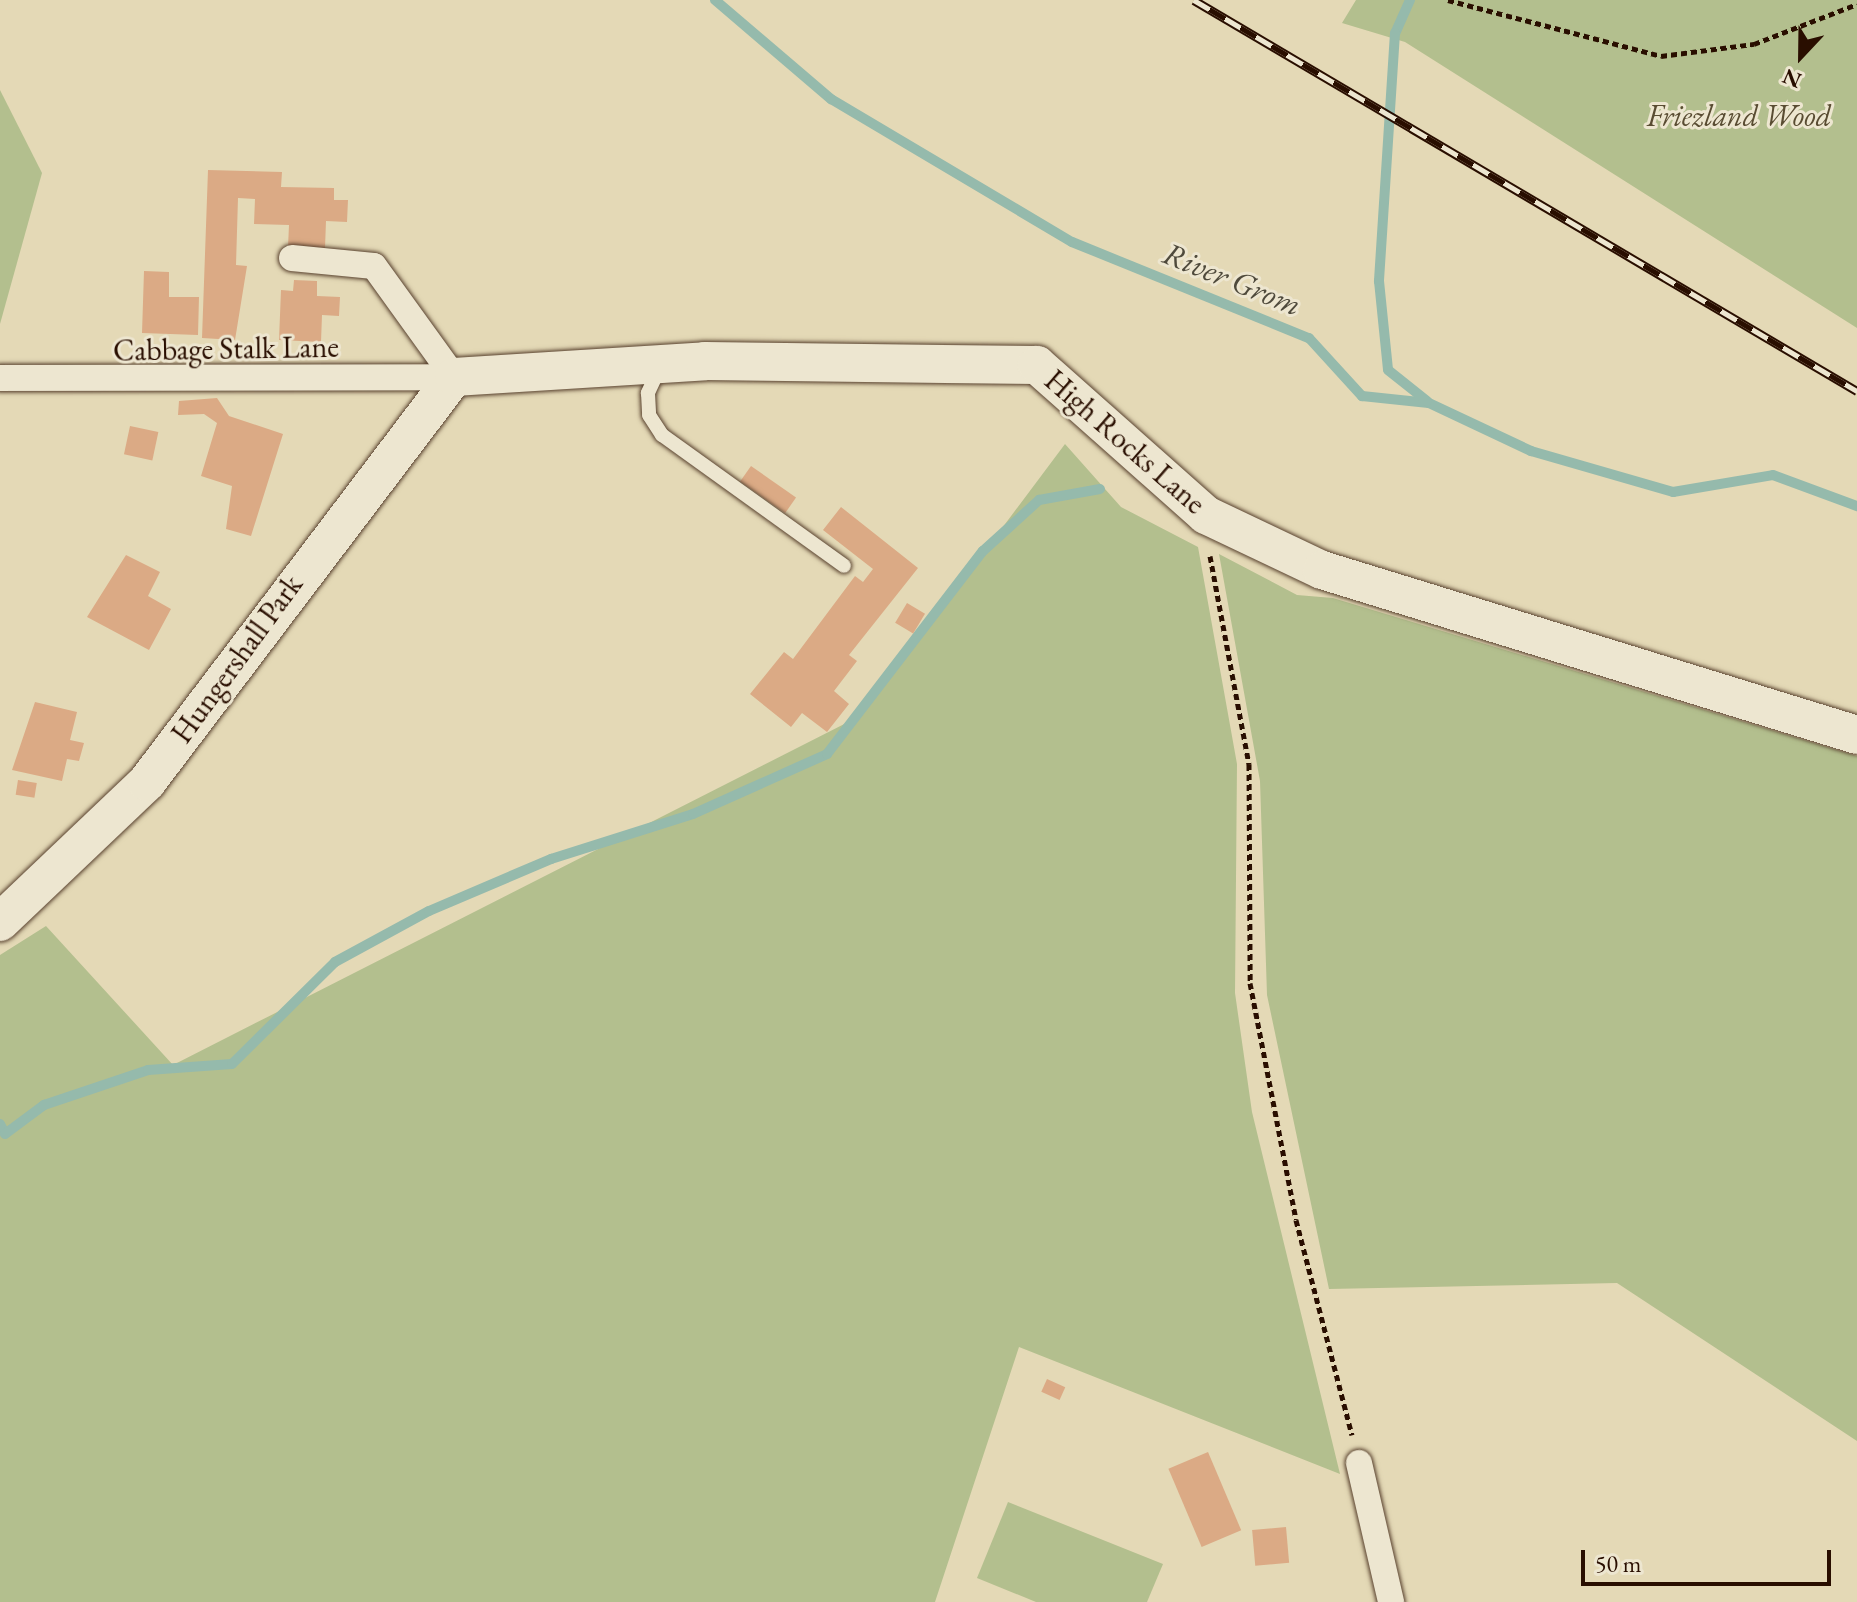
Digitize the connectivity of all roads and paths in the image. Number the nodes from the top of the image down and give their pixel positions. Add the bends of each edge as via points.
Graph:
1 (1448, 0) edge
2 (1857, 4) edge
3 (292, 258) dead end
4 (662, 363) junction
5 (454, 377) junction
6 (0, 378) edge
7 (1206, 515) junction
8 (844, 566) dead end
9 (1857, 735) edge
10 (0, 922) edge
11 (1359, 1463) joint
12 (1391, 1602) edge

1 - 2 path via 1661,56 1754,44
3 - 5 street via 374,266
4 - 5 street, High Rocks Lane
4 - 7 street, High Rocks Lane via 1037,365
4 - 8 lane via 648,393 649,415 662,435
5 - 6 street, Cabbage Stalk Lane
5 - 10 street, Hungershall Park via 147,782
7 - 9 street, High Rocks Lane via 1336,575
7 - 11 path via 1249,764 1250,983 1296,1220
11 - 12 street

